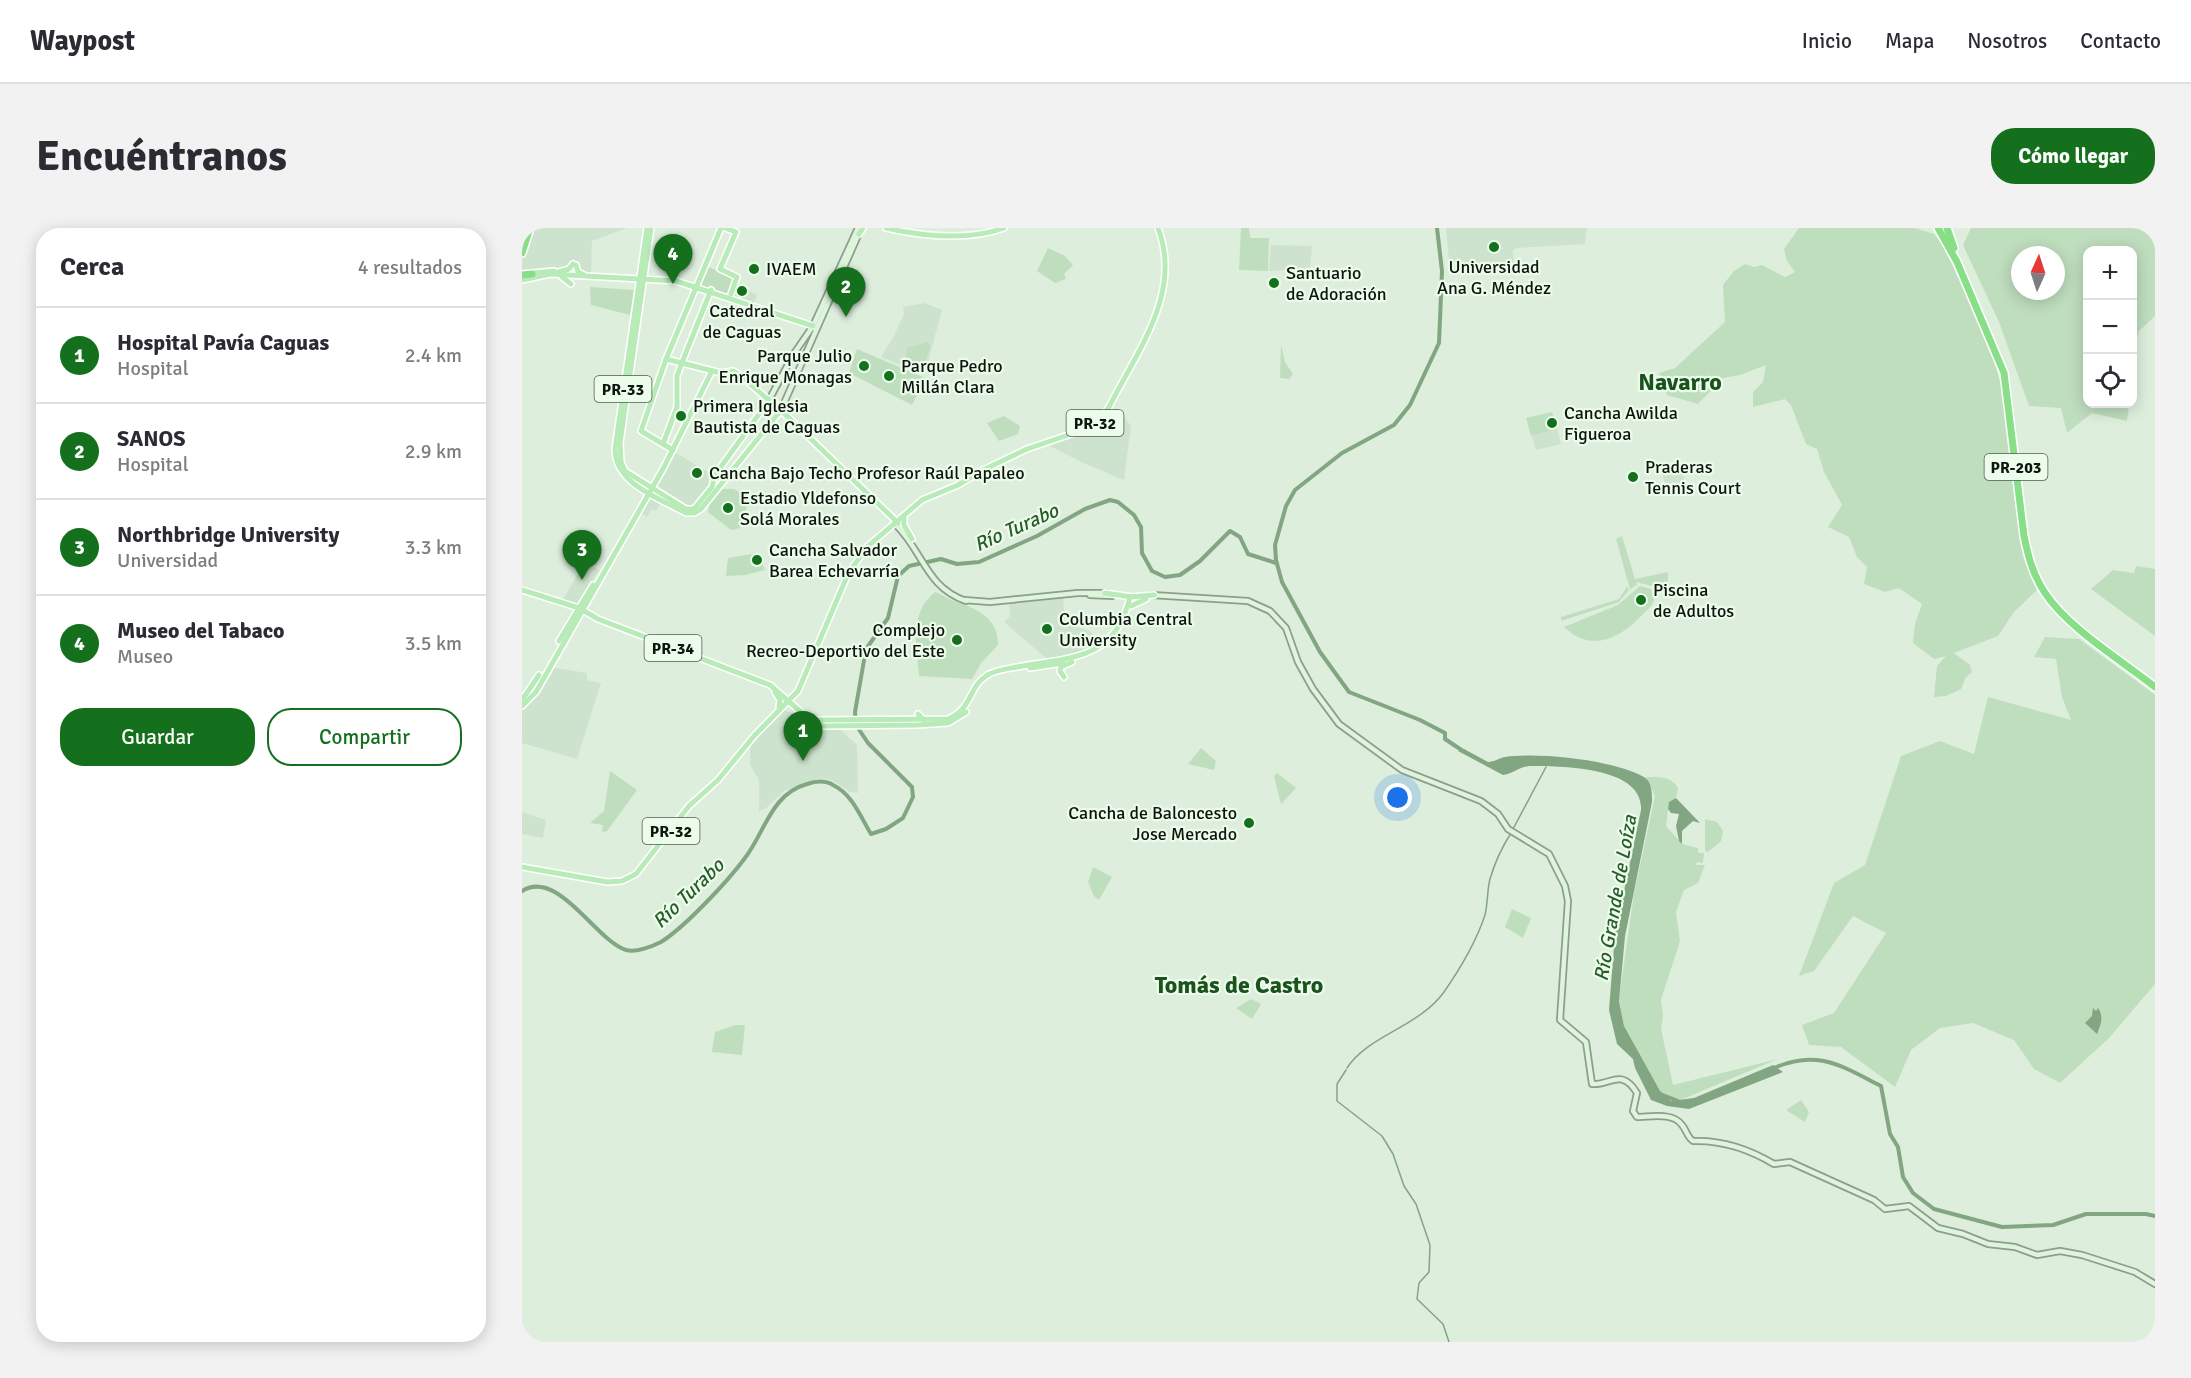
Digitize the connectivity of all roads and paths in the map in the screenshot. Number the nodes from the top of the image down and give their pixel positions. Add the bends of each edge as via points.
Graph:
1 (525, 228) edge
2 (649, 228) edge
3 (723, 228) edge
4 (886, 228) edge
5 (899, 228) edge
6 (994, 228) edge
7 (1004, 228) edge
8 (1157, 228) edge
9 (1938, 228) edge
10 (1947, 228) edge
11 (859, 230) edge
12 (522, 240) edge
13 (522, 253) edge
14 (1954, 254) junction
15 (639, 270) junction
16 (558, 273) junction
17 (532, 274) joint
18 (586, 276) junction
19 (522, 277) edge
20 (631, 277) junction
21 (640, 278) junction
22 (571, 284) dead end
23 (698, 284) junction
24 (733, 287) junction
25 (711, 290) junction
26 (813, 326) junction
27 (666, 359) junction
28 (681, 365) junction
29 (712, 371) junction
30 (769, 400) junction
31 (781, 410) junction
32 (663, 444) junction
33 (1036, 445) junction
34 (673, 450) junction
35 (716, 486) junction
36 (650, 490) junction
37 (905, 516) junction
38 (896, 523) junction
39 (875, 537) junction
40 (912, 539) junction
41 (862, 552) junction
42 (921, 558) junction
43 (851, 564) junction
44 (522, 590) edge
45 (1104, 593) junction
46 (1116, 596) junction
47 (1131, 597) junction
48 (1151, 597) junction
49 (1031, 599) junction
50 (964, 600) junction
51 (973, 600) junction
52 (1007, 601) junction
53 (561, 603) junction
54 (984, 605) junction
55 (1130, 607) junction
56 (579, 610) junction
57 (1035, 656) dead end
58 (1072, 662) junction
59 (1032, 664) junction
60 (1064, 677) dead end
61 (2155, 686) edge
62 (523, 687) edge
63 (532, 690) junction
64 (776, 691) junction
65 (522, 700) edge
66 (789, 700) junction
67 (522, 706) edge
68 (779, 708) junction
69 (924, 722) junction
70 (905, 723) junction
71 (522, 866) edge
72 (2155, 1284) edge

1 - 12 highway
1 - 13 highway
2 - 15 main road, PR-33
2 - 21 main road, PR-33
3 - 23 main road
3 - 24 main road via 736,232 720,269
4 - 7 main road via 945,235
5 - 6 main road via 945,232
8 - 33 main road, PR-32 via 1162,257 1157,313 1105,411 1085,429
9 - 14 highway, PR-203
10 - 14 highway
11 - 26 main road
11 - 31 main road
14 - 61 highway, PR-203 via 2004,373 2024,536 2037,580 2060,611
15 - 20 main road
15 - 21 main road, PR-33
16 - 17 main road via 542,270
16 - 18 main road
16 - 18 main road via 574,264
16 - 19 main road
16 - 22 main road
17 - 19 highway
18 - 20 main road
20 - 21 main road
21 - 23 main road
21 - 36 main road, PR-33 via 620,455 622,467
23 - 25 main road
23 - 27 main road
24 - 25 main road
24 - 26 main road
25 - 28 main road
26 - 30 main road via 792,355
27 - 28 main road
27 - 32 main road via 641,432
28 - 29 main road
28 - 32 main road via 673,418
29 - 30 main road via 733,371
29 - 34 main road
30 - 31 main road
30 - 35 main road via 715,475
31 - 35 main road, PR-33 via 725,481
31 - 38 main road
32 - 34 main road
33 - 37 main road, PR-32 via 922,500
33 - 38 main road, PR-32 via 920,499
34 - 36 main road
35 - 36 main road, PR-33 via 691,510
36 - 56 main road
37 - 38 main road, PR-32
37 - 40 main road via 904,525
38 - 39 main road, PR-32
38 - 40 main road
38 - 41 main road, PR-32
38 - 42 main road
39 - 41 main road
39 - 43 main road, PR-32
40 - 42 main road
41 - 43 main road
41 - 66 main road, PR-32 via 848,574 805,677
42 - 50 main road via 945,592
43 - 66 main road, PR-32 via 805,673
44 - 53 main road, PR-34
45 - 47 main road
45 - 48 main road
45 - 49 main road
46 - 47 main road
46 - 49 main road
46 - 55 main road
47 - 48 main road
47 - 55 main road, PR-34
48 - 55 main road
48 - 72 main road via 1257,604 1279,618 1313,689 1339,724 1402,770 1482,801 1508,829 1552,858 1567,890 1560,1020 1586,1042 1592,1084 1612,1078 1632,1085 1637,1093 1633,1111 1637,1118 1673,1118 1693,1141 1734,1145 1773,1164 1790,1162 1874,1200 1885,1209 1913,1208 1938,1228 2037,1255 2060,1251 2082,1255 2135,1272
49 - 52 main road
49 - 54 main road via 990,608
50 - 51 main road
50 - 54 main road
51 - 52 main road
51 - 54 main road
52 - 54 main road
53 - 56 main road, PR-34
53 - 56 main road, PR-34
55 - 58 main road, PR-34 via 1114,640 1092,655
55 - 59 main road, PR-34 via 1103,646 1075,658
56 - 63 main road
56 - 64 main road, PR-34
57 - 59 main road
58 - 60 main road via 1060,669
58 - 69 main road, PR-34 via 993,675 962,716 948,723
59 - 69 main road, PR-34 via 986,676 962,711 948,719
62 - 63 main road
63 - 65 main road
63 - 67 main road
64 - 66 main road, PR-34
64 - 66 main road
64 - 68 main road
66 - 68 main road, PR-32
66 - 70 main road, PR-34 via 817,720
68 - 71 main road, PR-32 via 718,780 689,806 643,869 631,878 604,882
69 - 70 main road, PR-34
69 - 70 main road via 916,714
69 - 70 main road via 916,731

